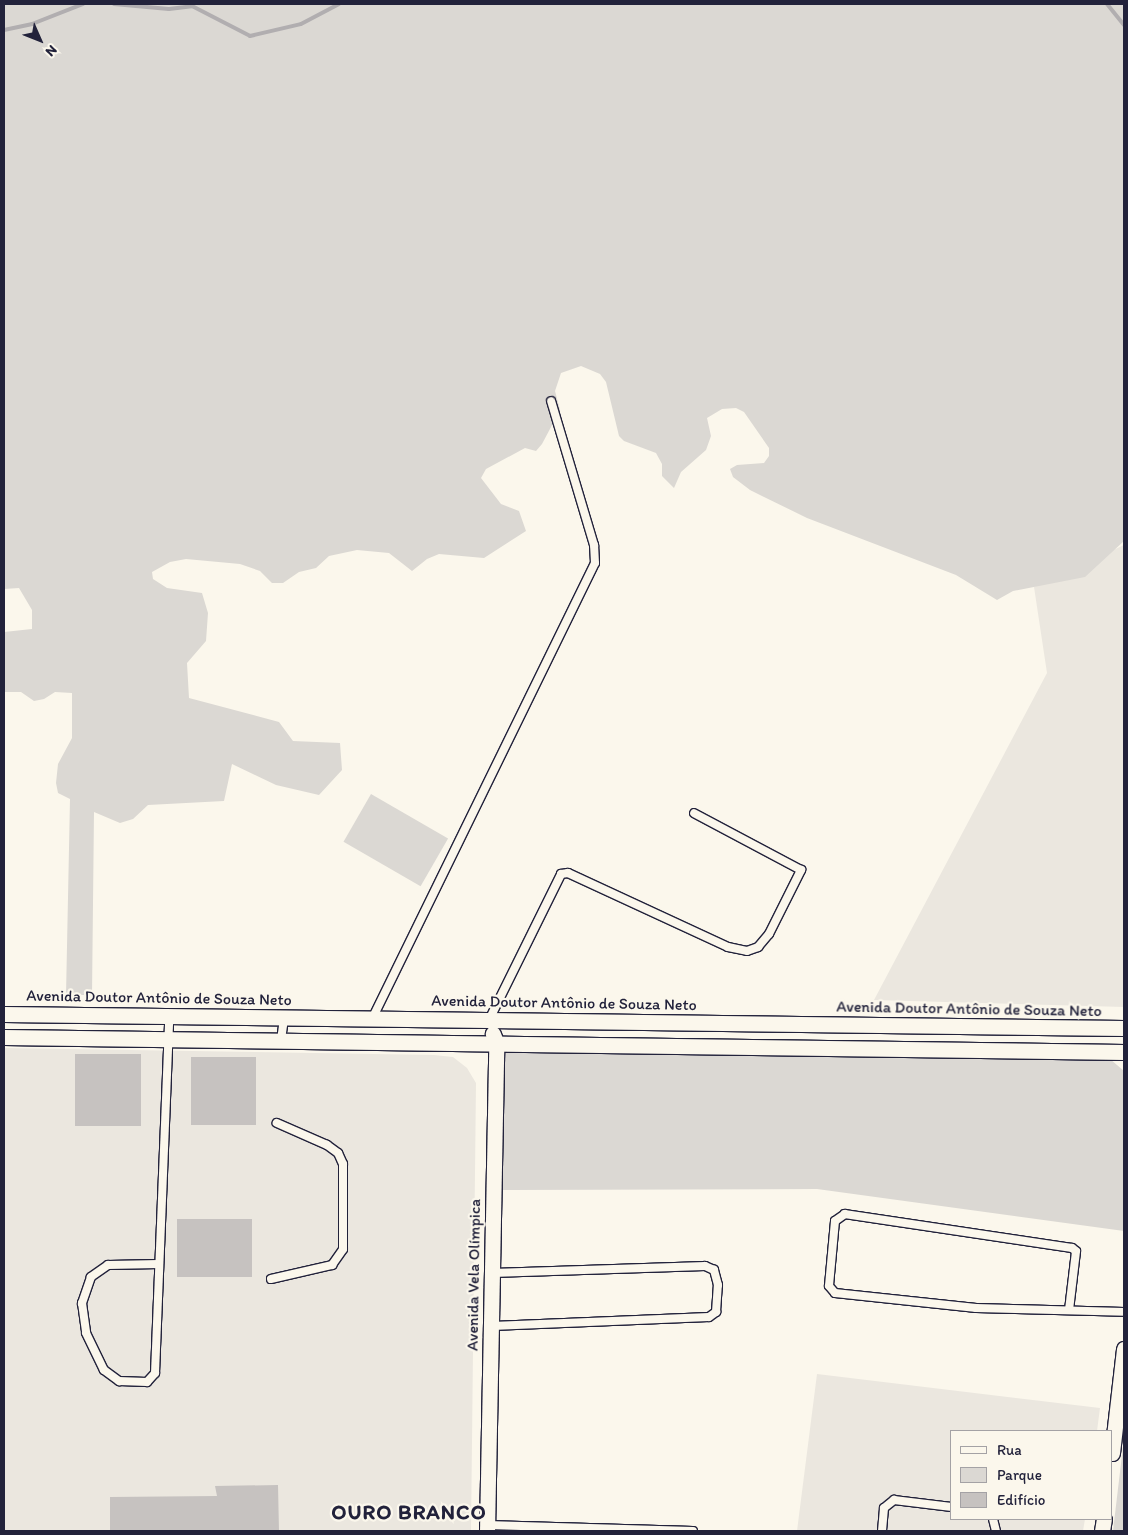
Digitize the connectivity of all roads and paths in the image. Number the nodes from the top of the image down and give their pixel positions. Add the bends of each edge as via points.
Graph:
1 (551, 401) dead end
2 (694, 813) dead end
3 (4, 1014) edge
4 (169, 1017) junction
5 (373, 1017) junction
6 (284, 1018) junction
7 (489, 1021) junction
8 (990, 1026) junction
9 (1124, 1028) edge
10 (4, 1037) edge
11 (167, 1038) junction
12 (281, 1040) junction
13 (496, 1042) junction
14 (990, 1048) junction
15 (1124, 1052) edge
16 (277, 1122) dead end
17 (159, 1264) junction
18 (492, 1273) junction
19 (271, 1279) dead end
20 (1069, 1310) junction
21 (1124, 1312) edge
22 (492, 1326) junction
23 (1124, 1349) edge
24 (1113, 1444) edge
25 (950, 1507) edge
26 (487, 1528) edge
27 (693, 1531) edge
28 (882, 1531) edge

1 - 5 lane via 594,545 595,563
2 - 7 lane via 801,870 769,934 758,947 747,951 728,947 568,873 561,874
3 - 4 street, Avenida Doutor Antônio de Souza Neto
4 - 6 street, Avenida Doutor Antônio de Souza Neto
4 - 11 lane
5 - 6 street, Avenida Doutor Antônio de Souza Neto
5 - 7 street, Avenida Doutor Antônio de Souza Neto
6 - 12 lane
7 - 8 street, Avenida Doutor Antônio de Souza Neto
7 - 13 street, Avenida Vela Olímpica
8 - 9 street, Avenida Doutor Antônio de Souza Neto
8 - 14 street
10 - 11 street
11 - 12 street
11 - 17 lane
12 - 13 street
13 - 14 street
13 - 18 street, Avenida Vela Olímpica
14 - 15 street
16 - 19 lane via 338,1153 343,1164 343,1249 332,1265
17 - 17 lane via 155,1373 147,1382 119,1381 104,1370 86,1333 82,1303 85,1294 91,1278 108,1264
18 - 22 street, Avenida Vela Olímpica
18 - 22 lane via 705,1266 714,1270 718,1285 716,1312 710,1317
20 - 20 lane via 976,1308 836,1293 829,1286 835,1221 845,1214 1072,1248 1076,1251
20 - 21 lane
22 - 26 street, Avenida Vela Olímpica
23 - 24 street
25 - 28 lane via 894,1500 884,1508
26 - 27 lane

